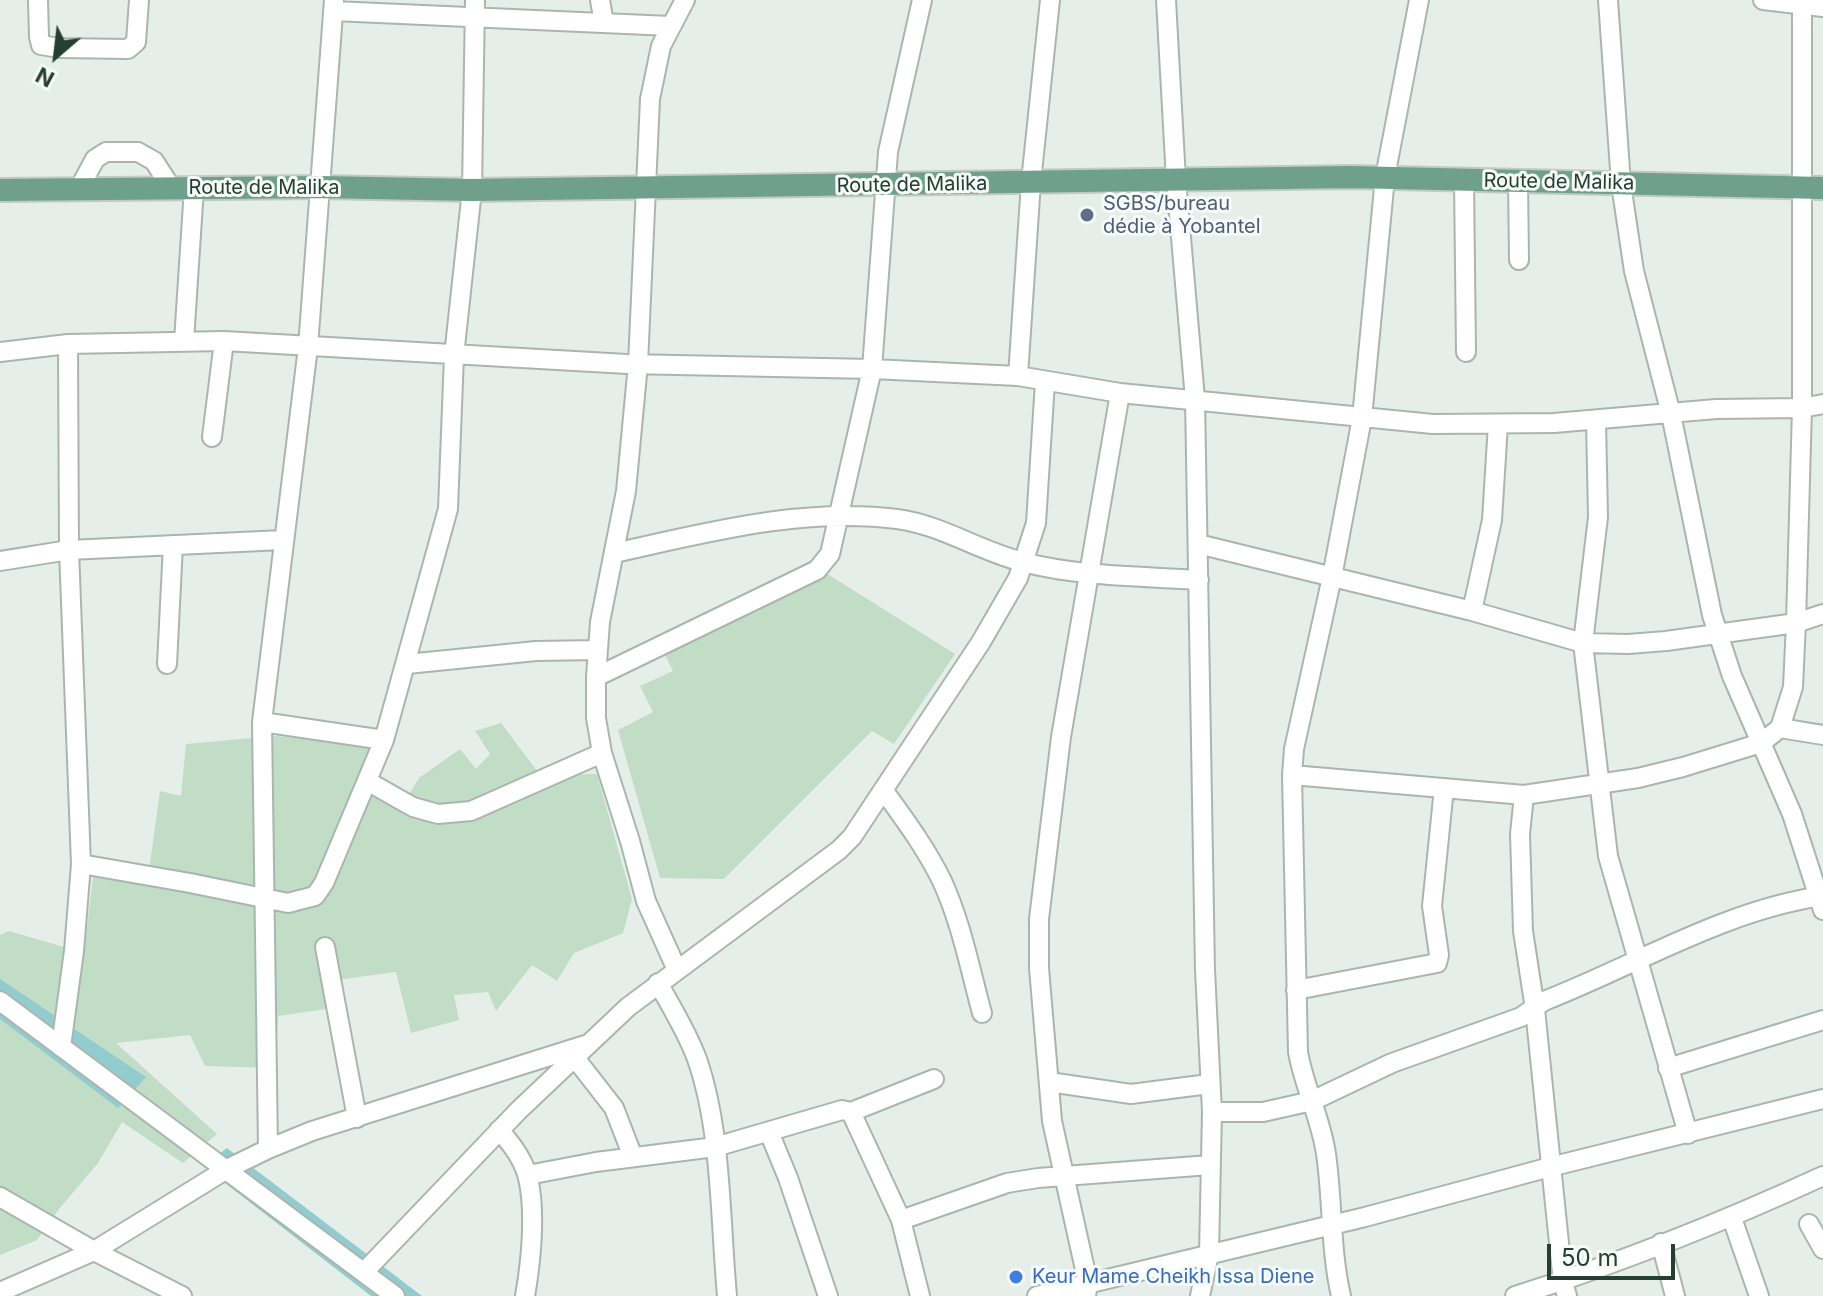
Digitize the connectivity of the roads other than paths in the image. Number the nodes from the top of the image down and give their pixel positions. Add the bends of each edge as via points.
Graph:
1 (38, 0) edge
2 (139, 0) edge
3 (600, 0) edge
4 (685, 0) edge
5 (922, 0) edge
6 (1050, 0) edge
7 (1166, 0) edge
8 (1419, 0) edge
9 (1608, 0) edge
10 (1763, 0) edge
11 (1802, 2) edge
12 (334, 6) edge
13 (1823, 7) edge
14 (474, 9) edge
15 (604, 23) junction
16 (670, 26) junction
17 (1385, 177) junction
18 (1176, 180) junction
19 (1464, 180) junction
20 (1518, 181) junction
21 (1031, 182) junction
22 (1621, 184) junction
23 (886, 186) junction
24 (321, 187) junction
25 (646, 187) junction
26 (183, 188) junction
27 (1812, 188) edge
28 (79, 189) junction
29 (0, 190) edge
30 (472, 190) junction
31 (1519, 260) dead end
32 (184, 341) junction
33 (224, 341) junction
34 (68, 344) junction
35 (308, 347) junction
36 (0, 352) edge
37 (1466, 352) dead end
38 (454, 356) junction
39 (638, 364) junction
40 (872, 369) junction
41 (1018, 376) junction
42 (1045, 382) junction
43 (1120, 393) junction
44 (1195, 399) junction
45 (1823, 404) edge
46 (1802, 408) junction
47 (1671, 414) junction
48 (1362, 418) junction
49 (1596, 421) junction
50 (1498, 424) junction
51 (212, 437) dead end
52 (839, 516) junction
53 (283, 540) junction
54 (1198, 544) junction
55 (173, 545) junction
56 (69, 550) junction
57 (614, 553) junction
58 (0, 561) edge
59 (1024, 563) junction
60 (1087, 573) junction
61 (1332, 577) junction
62 (1199, 580) junction
63 (1472, 611) junction
64 (1823, 614) edge
65 (1796, 623) junction
66 (1717, 632) junction
67 (1583, 643) junction
68 (597, 650) junction
69 (167, 664) dead end
70 (407, 664) junction
71 (596, 677) junction
72 (262, 722) junction
73 (1780, 728) junction
74 (1823, 735) edge
75 (384, 740) junction
76 (1761, 743) junction
77 (602, 753) junction
78 (1292, 775) junction
79 (367, 781) junction
80 (1600, 784) junction
81 (1444, 788) junction
82 (884, 791) junction
83 (1524, 795) junction
84 (81, 864) junction
85 (264, 898) junction
86 (1822, 901) edge
87 (325, 947) dead end
88 (1639, 961) junction
89 (677, 970) junction
90 (658, 983) junction
91 (1296, 990) junction
92 (0, 1001) edge
93 (1535, 1009) junction
94 (982, 1013) dead end
95 (1823, 1020) edge
96 (61, 1047) junction
97 (581, 1051) junction
98 (1668, 1068) junction
99 (934, 1079) dead end
100 (1049, 1082) junction
101 (1209, 1084) junction
102 (1823, 1099) edge
103 (1312, 1101) junction
104 (851, 1112) junction
105 (1212, 1112) junction
106 (357, 1118) junction
107 (499, 1130) junction
108 (769, 1132) junction
109 (1688, 1134) junction
110 (715, 1147) junction
111 (268, 1149) junction
112 (633, 1157) junction
113 (1210, 1165) junction
114 (1550, 1167) junction
115 (227, 1169) junction
116 (528, 1175) junction
117 (1065, 1176) junction
118 (1823, 1176) edge
119 (0, 1197) edge
120 (1732, 1218) junction
121 (901, 1220) junction
122 (1809, 1224) dead end
123 (1330, 1225) junction
124 (1661, 1243) junction
125 (1823, 1249) edge
126 (94, 1251) junction
127 (1209, 1254) junction
128 (364, 1272) junction
129 (1087, 1289) edge
130 (1565, 1289) edge
131 (14, 1291) edge
132 (385, 1293) edge
133 (182, 1296) edge
134 (525, 1296) edge
135 (727, 1296) edge
136 (828, 1296) edge
137 (920, 1296) edge
138 (1039, 1296) edge
139 (1200, 1296) edge
140 (1341, 1296) edge
141 (1515, 1296) edge
142 (1675, 1296) edge
143 (1759, 1296) edge

1 - 2 street via 41,45 128,49 136,42
3 - 15 street
4 - 16 street
5 - 23 street via 890,135
6 - 21 street
7 - 18 street
8 - 17 street
9 - 22 street
10 - 11 street
11 - 13 street
11 - 27 street
12 - 14 street
12 - 24 street
14 - 15 street
14 - 30 street
15 - 16 street
16 - 25 street via 650,99
17 - 18 main road, Route de Malika
17 - 19 main road, Route de Malika
17 - 48 street
18 - 21 main road, Route de Malika
18 - 44 street
19 - 20 main road, Route de Malika
19 - 37 street
20 - 22 main road, Route de Malika
20 - 31 street
21 - 23 main road, Route de Malika
21 - 41 street
22 - 27 main road, Route de Malika
22 - 47 street via 1634,271
23 - 25 main road, Route de Malika
23 - 40 street
24 - 26 main road, Route de Malika
24 - 30 main road, Route de Malika
24 - 35 street
25 - 30 main road, Route de Malika
25 - 39 street
26 - 28 main road, Route de Malika
26 - 28 street via 138,152 106,152 95,159
26 - 32 street
27 - 46 street
28 - 29 main road, Route de Malika
30 - 38 street
32 - 33 street
32 - 34 street
33 - 35 street
33 - 51 street
34 - 36 street
34 - 56 street
35 - 38 street
35 - 53 street
38 - 39 street
38 - 70 street via 448,509
39 - 40 street
39 - 57 street via 626,491
40 - 41 street
40 - 52 street
41 - 42 street
42 - 43 street
42 - 59 street via 1036,523
43 - 44 street
43 - 60 street
44 - 48 street
44 - 54 street
45 - 46 street
46 - 47 street
46 - 65 street
47 - 49 street
47 - 66 street
48 - 50 street
48 - 61 street
49 - 50 street
49 - 67 street via 1598,517
50 - 63 street via 1492,520
52 - 57 street via 720,530
52 - 59 street via 923,523
52 - 71 street via 830,554 817,570
53 - 55 street
53 - 72 street
54 - 61 street
54 - 62 street
55 - 56 street
55 - 69 street
56 - 58 street
56 - 84 street
57 - 68 street
59 - 60 street
59 - 82 street via 981,642
60 - 62 street
60 - 100 street via 1039,919
61 - 63 street
61 - 78 street
62 - 101 street
63 - 67 street
64 - 65 street
65 - 66 street
65 - 73 street via 1793,687
66 - 67 street via 1649,643
66 - 76 street
67 - 80 street
68 - 70 street
68 - 71 street
70 - 75 street
71 - 77 street
72 - 75 street
72 - 85 street
73 - 74 street
73 - 76 street
75 - 79 street
76 - 80 street via 1683,767
76 - 86 street
77 - 79 street via 471,811 426,811
77 - 89 street via 646,901
78 - 81 street
78 - 91 street
79 - 85 street via 315,896 288,903
80 - 83 street
80 - 88 street via 1608,856
81 - 83 street
81 - 91 street via 1432,906 1437,963
82 - 89 street via 839,850
82 - 94 street via 941,881
83 - 93 street via 1523,931
84 - 85 street
84 - 96 street
85 - 111 street
86 - 88 street via 1799,898 1758,909
87 - 106 street
88 - 93 street
88 - 98 street
89 - 90 street
90 - 97 street
90 - 110 street via 697,1061
91 - 103 street via 1298,1052
92 - 96 street
93 - 103 street via 1392,1063
93 - 114 street
95 - 98 street
96 - 115 street
97 - 106 street
97 - 107 street
97 - 112 street via 614,1108
98 - 109 street
99 - 104 street
100 - 101 street via 1131,1094
100 - 117 street
101 - 105 street
102 - 109 street
103 - 105 street via 1263,1112
103 - 123 street via 1326,1151
104 - 108 street via 842,1110
104 - 121 street
105 - 113 street
106 - 111 street
107 - 116 street
107 - 128 street
108 - 110 street
108 - 136 street
109 - 114 street
110 - 112 street
110 - 135 street
111 - 115 street
112 - 116 street
113 - 117 street
113 - 127 street
114 - 123 street
114 - 130 street
115 - 126 street
115 - 128 street
116 - 134 street via 531,1253
117 - 121 street via 1007,1183
117 - 129 street
118 - 120 street
119 - 126 street
120 - 124 street
120 - 143 street
121 - 137 street
122 - 125 street
123 - 127 street
123 - 140 street
124 - 130 street
124 - 142 street
126 - 131 street
126 - 133 street
127 - 129 street
127 - 139 street
128 - 132 street
129 - 138 street
130 - 141 street

